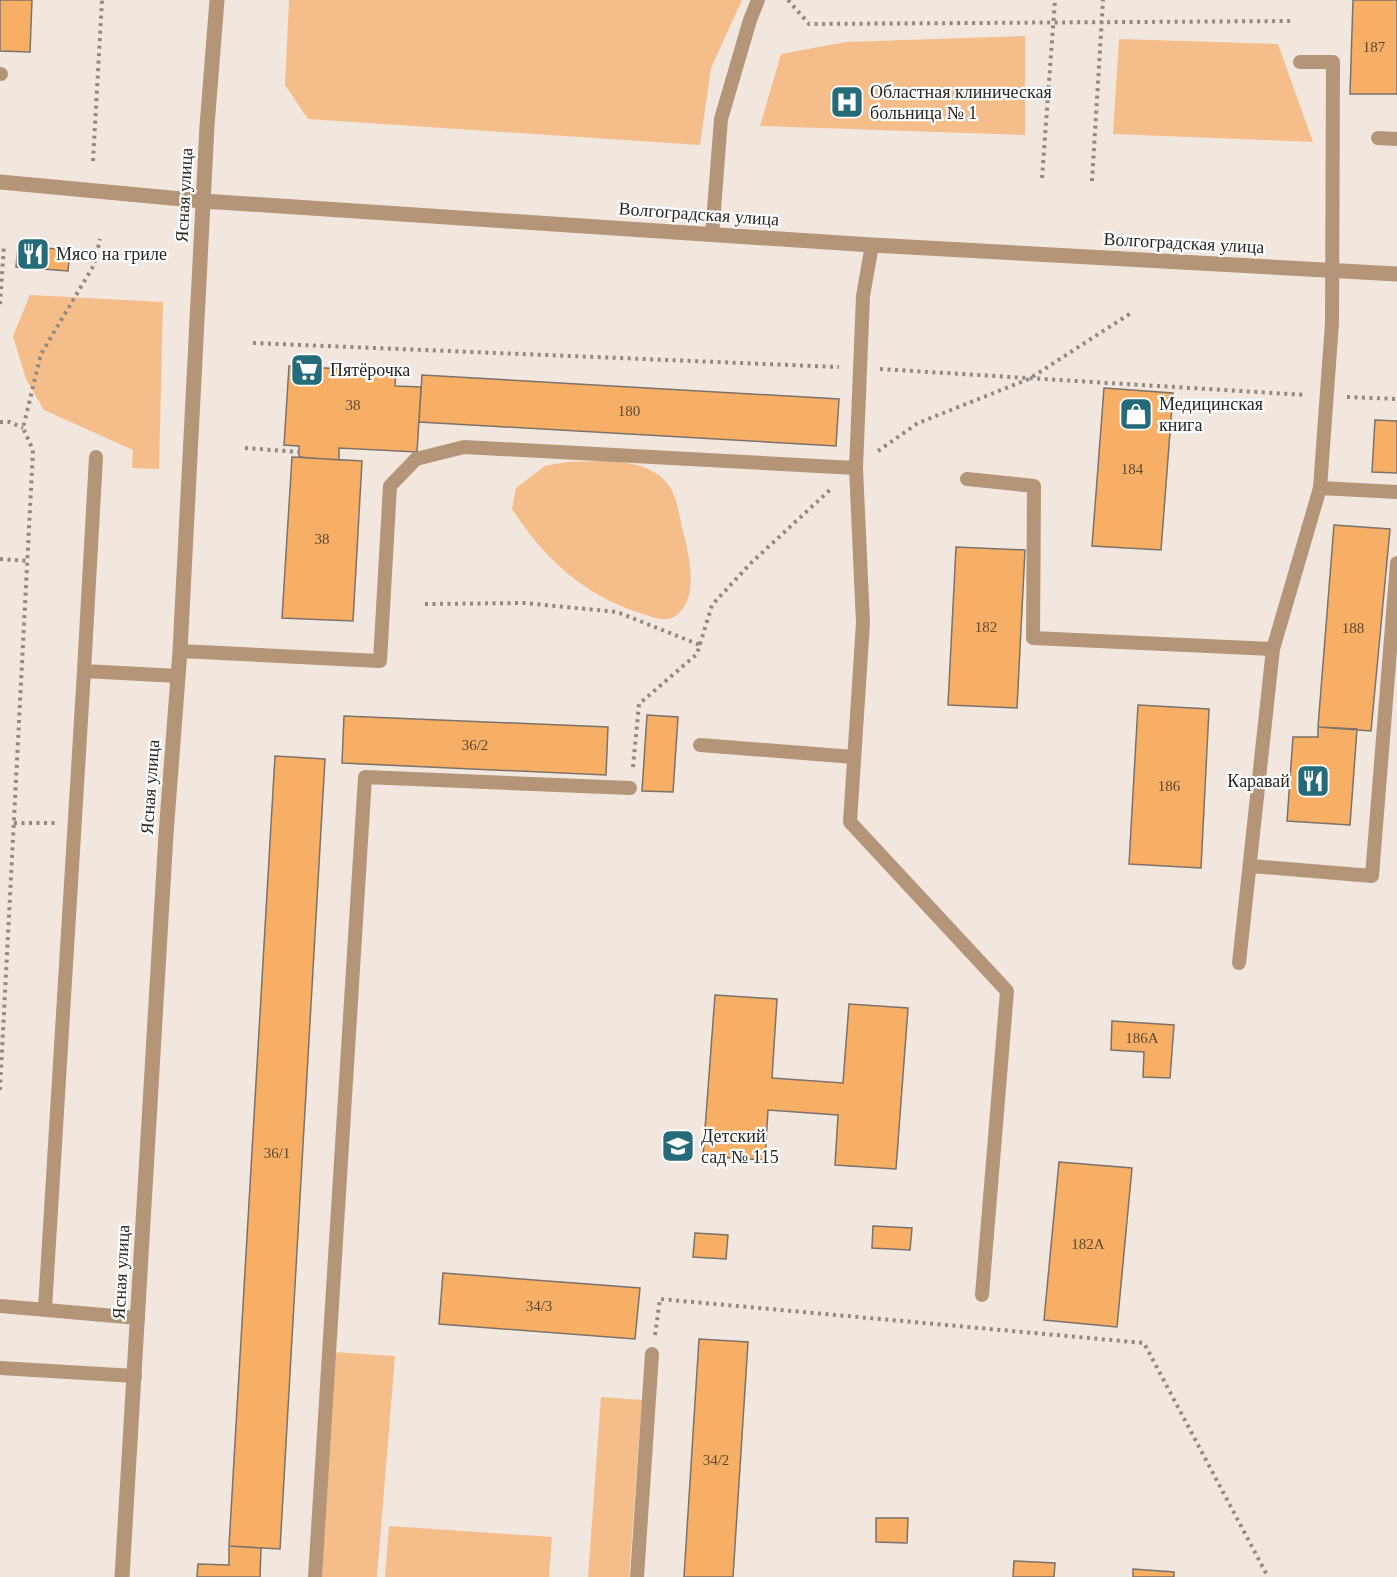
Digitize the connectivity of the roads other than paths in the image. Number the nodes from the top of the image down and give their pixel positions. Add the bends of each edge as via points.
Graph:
1 (217, 0) edge
2 (758, 0) edge
3 (1300, 62) dead end
4 (1378, 138) dead end
5 (1397, 140) edge
6 (0, 182) edge
7 (203, 201) junction
8 (712, 235) junction
9 (872, 245) junction
10 (1332, 270) junction
11 (1397, 274) edge
12 (96, 457) dead end
13 (856, 468) junction
14 (968, 479) dead end
15 (1320, 488) junction
16 (1397, 492) edge
17 (1397, 563) edge
18 (1273, 649) junction
19 (180, 651) junction
20 (84, 671) junction
21 (178, 676) junction
22 (700, 745) dead end
23 (855, 757) junction
24 (630, 788) dead end
25 (1251, 866) junction
26 (1239, 963) dead end
27 (982, 1295) dead end
28 (0, 1306) edge
29 (45, 1308) junction
30 (138, 1317) junction
31 (652, 1354) road end
32 (0, 1368) edge
33 (135, 1376) junction
34 (122, 1577) edge
35 (315, 1577) edge
36 (638, 1577) edge

1 - 7 street, Ясная улица
2 - 8 lane via 722,119
3 - 10 lane via 1333,62
4 - 5 lane
6 - 7 street, Волгоградская улица
7 - 8 street, Волгоградская улица
7 - 19 street, Ясная улица
8 - 9 street, Волгоградская улица
9 - 10 street, Волгоградская улица
9 - 13 lane via 863,296
10 - 11 street, Волгоградская улица
10 - 15 lane
12 - 20 lane
13 - 19 lane via 464,447 416,459 390,486 380,661
13 - 23 lane via 863,622
14 - 18 lane via 1034,486 1033,638
15 - 16 lane
15 - 18 lane
17 - 25 lane via 1372,876
18 - 25 lane
19 - 21 street, Ясная улица
20 - 21 lane
20 - 29 lane
21 - 30 street, Ясная улица
22 - 23 lane
23 - 27 lane via 850,822 1007,991
24 - 35 lane via 365,777
25 - 26 lane
28 - 29 lane
29 - 30 lane
30 - 33 street, Ясная улица
31 - 36 lane
32 - 33 lane
33 - 34 street, Ясная улица

